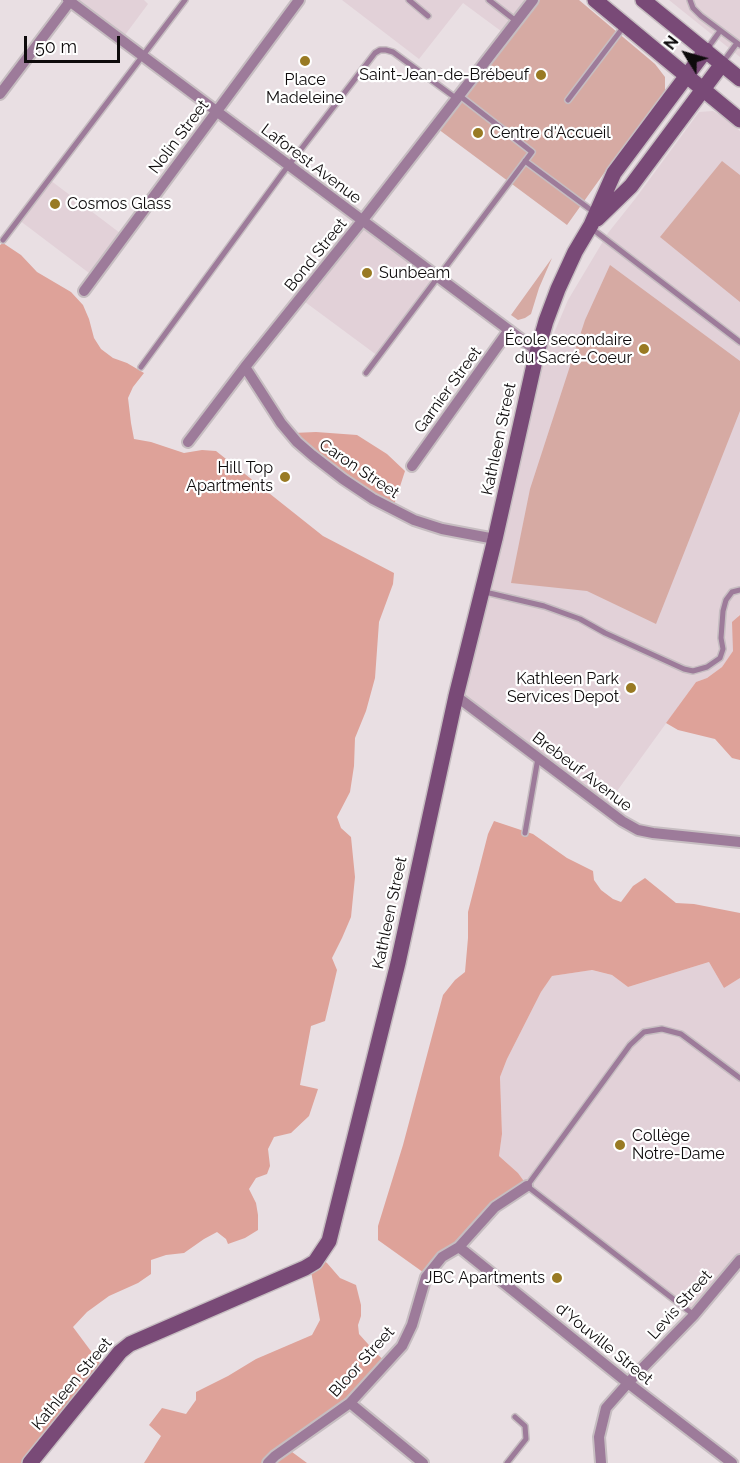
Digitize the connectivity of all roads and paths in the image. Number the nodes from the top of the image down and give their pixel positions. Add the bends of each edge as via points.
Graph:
1 (185, 0) edge
2 (299, 0) edge
3 (409, 0) edge
4 (489, 0) edge
5 (532, 0) edge
6 (595, 0) edge
7 (643, 0) edge
8 (690, 0) edge
9 (70, 1) edge
10 (428, 16) dead end
11 (516, 21) junction
12 (625, 25) junction
13 (720, 31) junction
14 (739, 44) edge
15 (706, 50) junction
16 (143, 57) junction
17 (722, 64) junction
18 (687, 75) junction
19 (740, 79) edge
20 (703, 89) junction
21 (0, 94) edge
22 (458, 97) junction
23 (568, 100) dead end
24 (216, 111) junction
25 (740, 120) edge
26 (525, 161) junction
27 (289, 165) junction
28 (362, 221) junction
29 (592, 222) junction
30 (3, 240) dead end
31 (438, 276) junction
32 (84, 291) dead end
33 (509, 330) junction
34 (740, 342) edge
35 (537, 351) junction
36 (141, 367) dead end
37 (245, 367) junction
38 (366, 373) dead end
39 (188, 442) dead end
40 (412, 466) dead end
41 (495, 539) junction
42 (740, 590) edge
43 (482, 592) junction
44 (456, 696) junction
45 (538, 758) junction
46 (525, 833) dead end
47 (740, 842) edge
48 (740, 1078) edge
49 (527, 1186) junction
50 (459, 1247) junction
51 (740, 1260) edge
52 (694, 1315) junction
53 (628, 1383) junction
54 (350, 1403) junction
55 (515, 1417) dead end
56 (30, 1463) edge
57 (268, 1463) edge
58 (423, 1463) edge
59 (507, 1463) edge
60 (601, 1463) edge
61 (732, 1463) edge

1 - 16 lane
2 - 24 street, Nolin Street
3 - 10 lane
4 - 11 lane
5 - 11 street, Bond Street
6 - 12 street
7 - 15 street
8 - 13 lane via 693,8
9 - 16 street, Laforest Avenue
9 - 21 street
11 - 22 street, Bond Street
12 - 18 street
12 - 23 lane
13 - 14 lane
13 - 15 lane
14 - 17 lane
15 - 17 street
15 - 18 street, Kathleen Street
16 - 24 street, Laforest Avenue
16 - 30 lane
17 - 19 street
17 - 20 street, Kathleen Street
18 - 20 street
18 - 29 street, Kathleen Street via 614,173
20 - 25 street
20 - 29 street, Kathleen Street via 631,186
22 - 26 lane via 532,152
22 - 27 lane via 393,52 380,50
22 - 28 street, Bond Street
24 - 27 street, Laforest Avenue
24 - 32 street, Nolin Street
26 - 29 lane
26 - 31 lane
27 - 28 street, Laforest Avenue
27 - 36 lane
28 - 31 street, Laforest Avenue
28 - 37 street, Bond Street
29 - 34 lane
29 - 35 street, Kathleen Street via 558,289
31 - 33 street, Laforest Avenue
31 - 38 lane
33 - 35 street, Laforest Avenue
33 - 40 street, Garnier Street
35 - 41 street, Kathleen Street
37 - 39 street, Bond Street
37 - 41 street, Caron Street via 297,442 343,479 414,520
41 - 43 street, Kathleen Street
42 - 43 lane via 732,592 726,600 720,658 693,671 544,606
43 - 44 street, Kathleen Street
44 - 45 street, Brebeuf Avenue
44 - 56 street, Kathleen Street via 398,963 333,1228 323,1252 305,1268 130,1344
45 - 46 lane
45 - 47 street, Brebeuf Avenue via 638,830
48 - 49 lane via 681,1034 662,1029 644,1032 630,1045
49 - 50 street, Bloor Street via 495,1207
49 - 52 lane
50 - 53 street, d'Youville Street
50 - 54 street, Bloor Street via 442,1257 426,1277 402,1346
51 - 52 street, Levis Street
52 - 53 street, Levis Street
53 - 60 street, Levis Street via 606,1408 599,1437
53 - 61 street, d'Youville Street
54 - 57 street, Bloor Street
54 - 58 street
55 - 59 lane via 525,1426 526,1439

